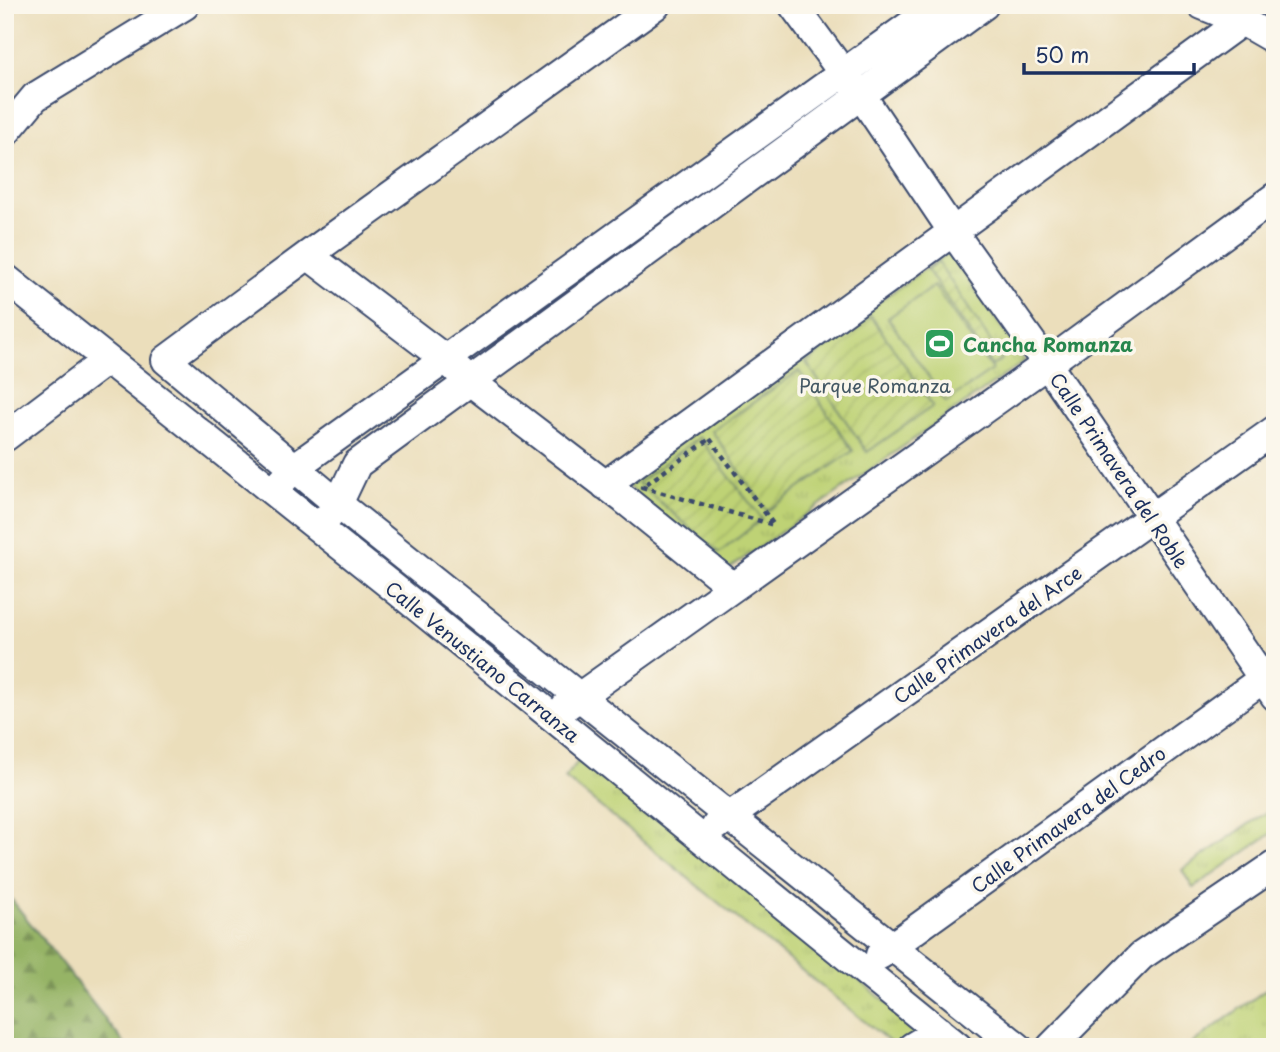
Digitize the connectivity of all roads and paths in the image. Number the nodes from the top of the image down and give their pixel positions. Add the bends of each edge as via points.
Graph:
1 (185, 5) edge
2 (656, 5) edge
3 (793, 5) edge
4 (938, 5) edge
5 (984, 5) edge
6 (1202, 5) edge
7 (1242, 22) junction
8 (1275, 40) edge
9 (843, 74) junction
10 (861, 94) junction
11 (5, 133) edge
12 (1275, 197) edge
13 (953, 232) junction
14 (308, 255) junction
15 (5, 278) edge
16 (445, 359) junction
17 (107, 360) junction
18 (1047, 364) junction
19 (471, 382) junction
20 (1275, 430) edge
21 (5, 437) edge
22 (295, 467) junction
23 (605, 485) junction
24 (272, 492) junction
25 (338, 504) junction
26 (1153, 517) junction
27 (774, 525) joint
28 (319, 530) junction
29 (733, 587) junction
30 (1271, 682) edge
31 (579, 696) junction
32 (551, 716) junction
33 (730, 816) junction
34 (700, 837) junction
35 (1275, 865) edge
36 (892, 946) junction
37 (861, 969) junction
38 (949, 1039) edge
39 (912, 1047) edge
40 (1018, 1047) edge
41 (1051, 1047) edge

1 - 11 street via 35,97
2 - 14 street
3 - 9 street, Calle Primavera del Roble
4 - 9 street
5 - 10 street
6 - 7 street
7 - 8 street
7 - 13 street
9 - 10 street, Calle Primavera del Roble
9 - 16 street
10 - 13 street, Calle Primavera del Roble
10 - 19 street
12 - 18 street
13 - 18 street, Calle Primavera del Roble
13 - 23 street
14 - 16 street
14 - 22 street via 166,360
15 - 17 street, Calle Venustiano Carranza
16 - 19 street
16 - 22 street
17 - 21 street
17 - 24 street, Calle Venustiano Carranza
18 - 26 street, Calle Primavera del Roble
18 - 29 street
19 - 23 street
19 - 25 street via 357,464
20 - 26 street, Calle Primavera del Arce
22 - 24 street
22 - 25 street
23 - 29 street
24 - 28 street, Calle Venustiano Carranza
25 - 28 street
25 - 31 street
26 - 30 street, Calle Primavera del Roble
26 - 33 street, Calle Primavera del Arce
27 - 27 path via 710,439 642,487 734,513
28 - 32 street, Calle Venustiano Carranza
29 - 31 street
30 - 36 street, Calle Primavera del Cedro
31 - 32 street
31 - 33 street
32 - 34 street, Calle Venustiano Carranza
33 - 34 street, Calle Primavera del Arce
33 - 36 street
34 - 37 street, Calle Venustiano Carranza
35 - 41 street via 1141,956
36 - 37 street, Calle Primavera del Cedro
36 - 40 street
37 - 38 street, Calle Venustiano Carranza
38 - 39 street

